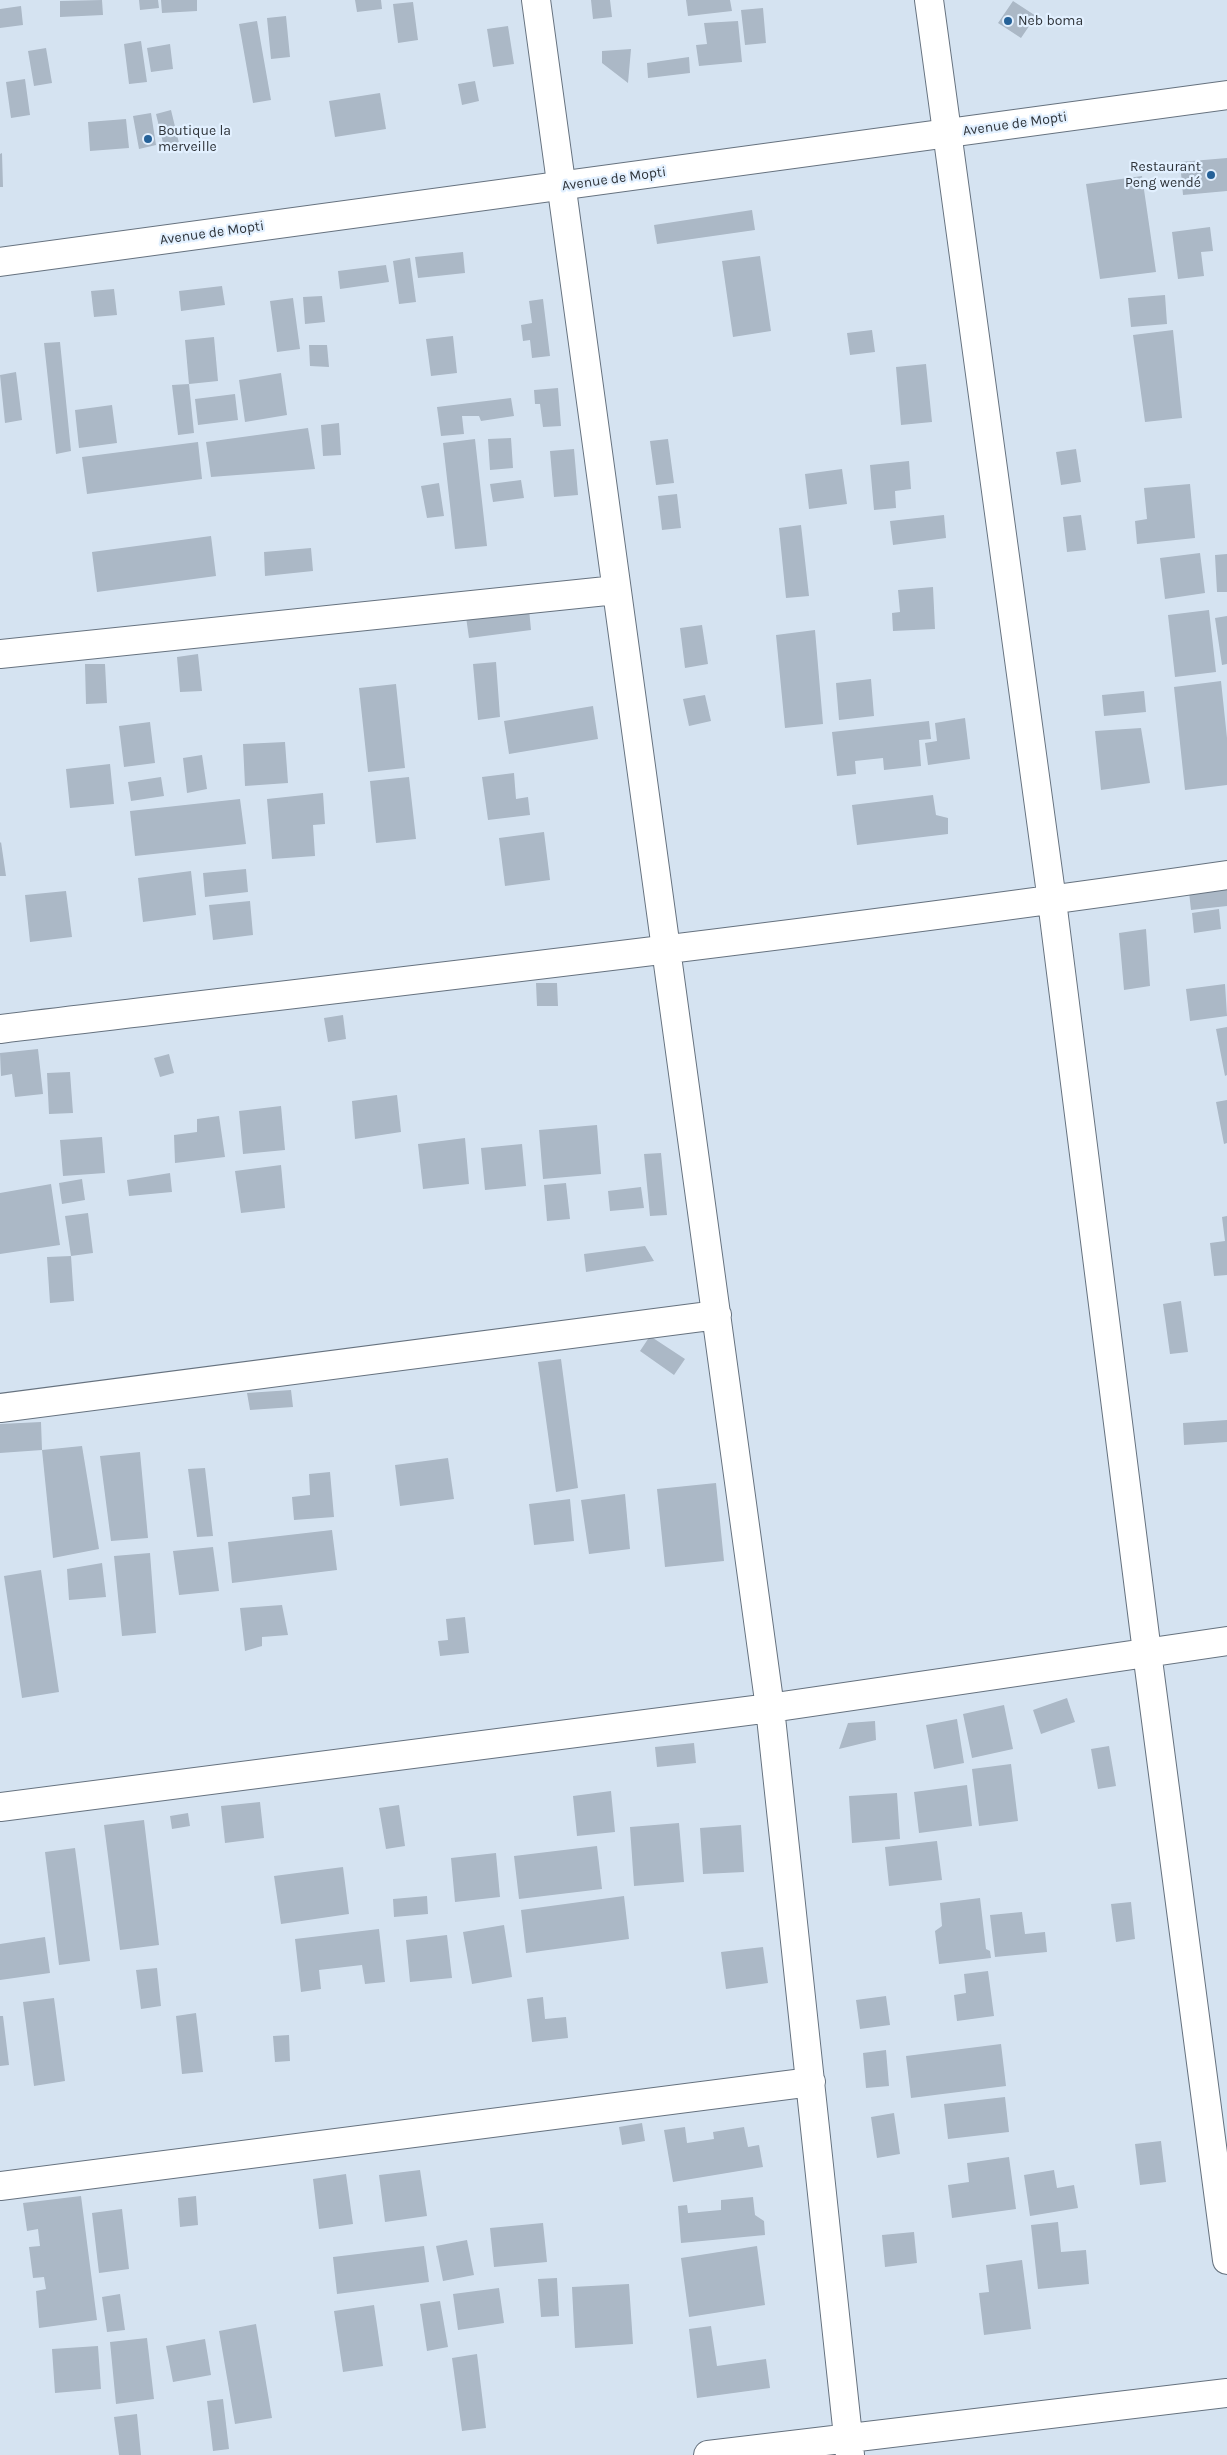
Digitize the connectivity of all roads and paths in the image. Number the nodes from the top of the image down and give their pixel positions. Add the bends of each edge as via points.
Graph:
1 (536, 0) edge
2 (929, 0) edge
3 (1227, 95) edge
4 (947, 133) junction
5 (561, 186) junction
6 (0, 262) edge
7 (616, 590) junction
8 (0, 654) edge
9 (1227, 875) edge
10 (1052, 901) junction
11 (665, 950) junction
12 (0, 1030) edge
13 (717, 1315) junction
14 (0, 1408) edge
15 (1227, 1641) edge
16 (1147, 1652) junction
17 (770, 1708) junction
18 (0, 1807) edge
19 (811, 2082) junction
20 (0, 2186) edge
21 (1227, 2260) edge
22 (1227, 2393) edge
23 (849, 2446) edge
24 (708, 2455) edge

1 - 5 street
2 - 4 street
3 - 4 street, Avenue de Mopti
4 - 5 street, Avenue de Mopti
4 - 10 street
5 - 6 street, Avenue de Mopti
5 - 7 street
7 - 8 street
7 - 11 street
9 - 10 street
10 - 11 street
10 - 16 street
11 - 12 street
11 - 13 street
13 - 14 street
13 - 17 street
15 - 16 street
16 - 17 street
16 - 21 street
17 - 18 street
17 - 19 street
19 - 20 street
19 - 23 street
22 - 23 street
23 - 24 street

